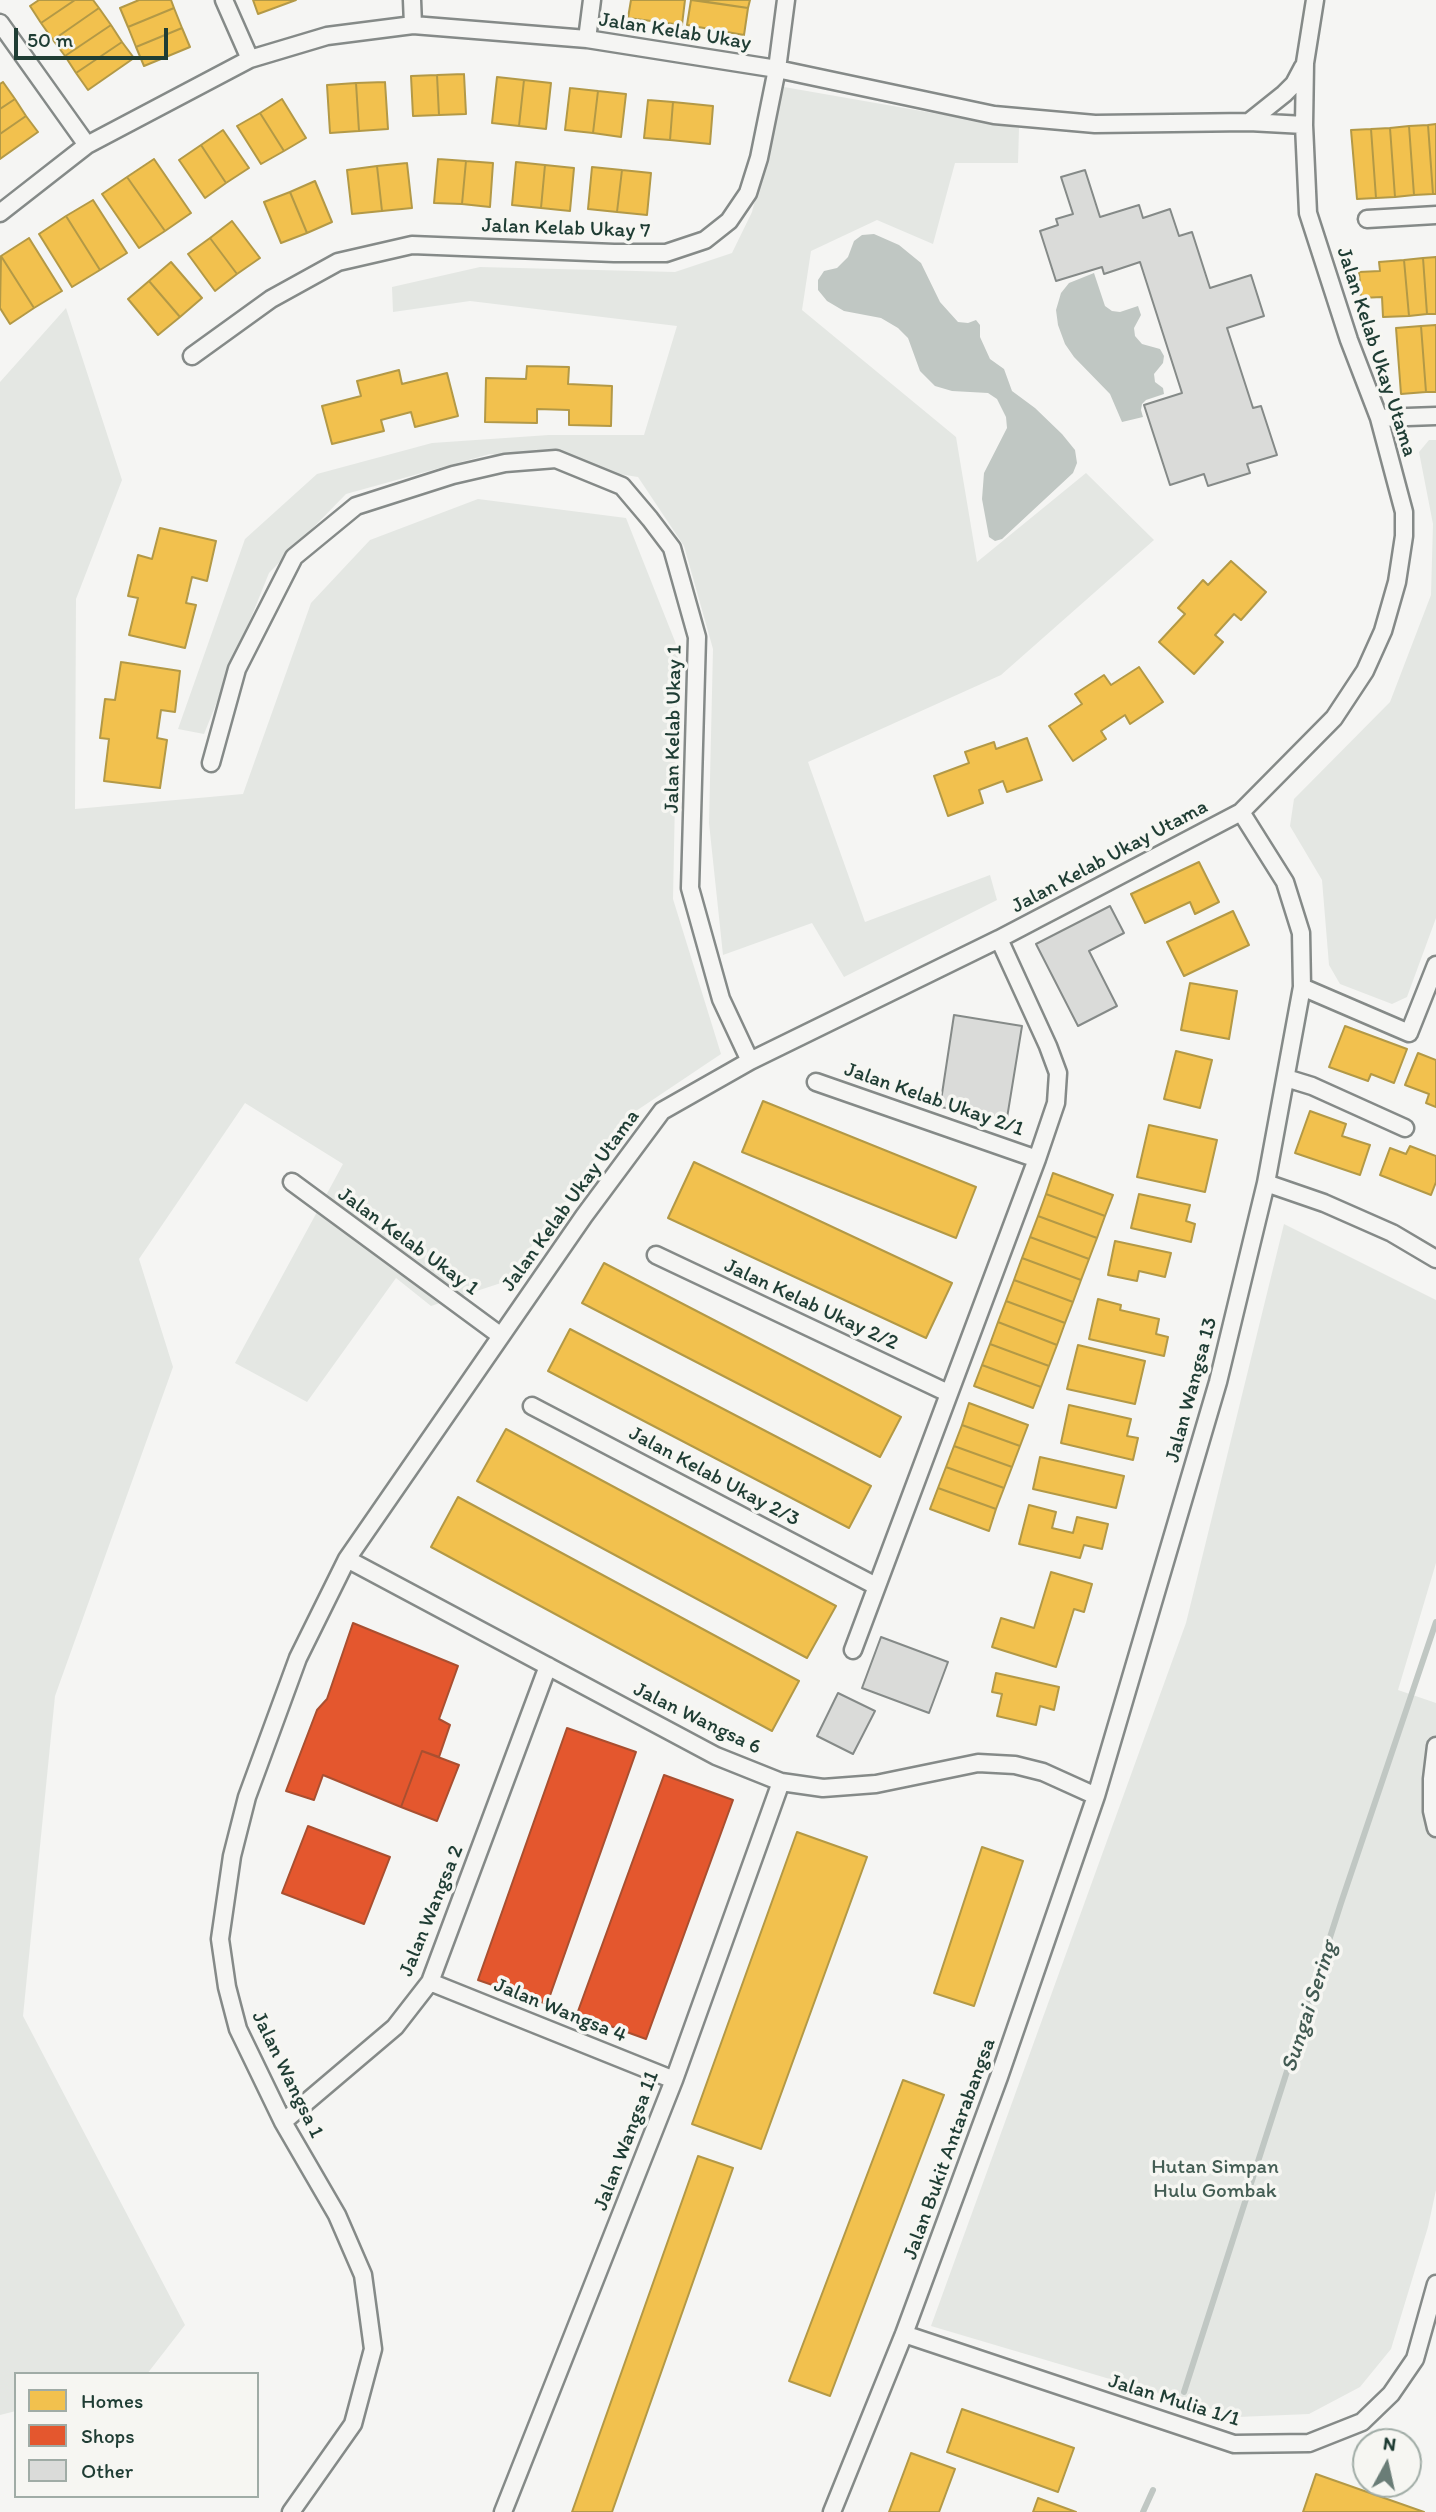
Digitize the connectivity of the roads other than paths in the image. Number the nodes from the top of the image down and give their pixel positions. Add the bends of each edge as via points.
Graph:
1 (224, 0) edge
2 (412, 0) edge
3 (592, 0) edge
4 (786, 0) edge
5 (1315, 0) edge
6 (0, 23) edge
7 (413, 26) junction
8 (587, 39) junction
9 (250, 59) junction
10 (1305, 64) junction
11 (777, 69) junction
12 (1249, 122) junction
13 (1304, 125) junction
14 (88, 145) junction
15 (0, 213) edge
16 (1436, 215) edge
17 (1367, 219) dead end
18 (192, 356) dead end
19 (1436, 416) edge
20 (1379, 418) junction
21 (211, 763) dead end
22 (1241, 812) junction
23 (999, 939) junction
24 (1436, 965) edge
25 (1302, 987) junction
26 (750, 1061) junction
27 (1286, 1078) junction
28 (816, 1082) dead end
29 (1405, 1128) dead end
30 (1037, 1159) junction
31 (292, 1182) dead end
32 (1266, 1183) junction
33 (656, 1255) dead end
34 (1436, 1259) edge
35 (500, 1336) junction
36 (948, 1393) junction
37 (532, 1406) dead end
38 (348, 1559) junction
39 (876, 1586) junction
40 (853, 1650) dead end
41 (548, 1666) junction
42 (1436, 1746) edge
43 (781, 1782) junction
44 (1096, 1796) junction
45 (1436, 1828) edge
46 (430, 1982) junction
47 (674, 2080) junction
48 (283, 2122) junction
49 (1436, 2284) edge
50 (904, 2334) junction
51 (291, 2512) edge
52 (503, 2512) edge
53 (832, 2512) edge

1 - 9 street
2 - 7 street
3 - 8 street
4 - 11 street, Jalan Kelab Ukay 7
5 - 10 street, Jalan Kelab Ukay Utama
6 - 14 street
7 - 8 street, Jalan Kelab Ukay
7 - 9 street, Jalan Kelab Ukay via 327,36
8 - 11 street, Jalan Kelab Ukay
9 - 14 street, Jalan Kelab Ukay
10 - 12 street via 1294,84
10 - 13 street, Jalan Kelab Ukay Utama
11 - 12 street, Jalan Kelab Ukay via 994,115 1095,124
11 - 18 street, Jalan Kelab Ukay 7 via 748,193 729,220 705,240 666,253 412,245 338,262 271,299
12 - 13 street, Jalan Kelab Ukay
13 - 20 street, Jalan Kelab Ukay Utama via 1308,213
14 - 15 street, Jalan Kelab Ukay
16 - 17 street
19 - 20 street
20 - 22 street, Jalan Kelab Ukay Utama via 1404,512 1397,582 1383,631 1365,671 1334,718
21 - 26 street, Jalan Kelab Ukay 1 via 237,669 294,558 356,506 505,463 556,460 622,486 672,548 697,637 690,888 721,999
22 - 23 street, Jalan Kelab Ukay Utama
22 - 25 street, Jalan Wangsa 13 via 1285,882 1301,933
23 - 26 street, Jalan Kelab Ukay Utama
23 - 30 street, Jalan Kelab Ukay Utama via 1058,1073 1056,1102
24 - 25 street via 1409,1033
25 - 27 street, Jalan Wangsa 13
26 - 35 street, Jalan Kelab Ukay Utama via 662,1111
27 - 29 street
27 - 32 street, Jalan Wangsa 13
28 - 30 street, Jalan Kelab Ukay 2/1
30 - 36 street, Jalan Kelab Ukay Utama
31 - 35 street, Jalan Kelab Ukay 1
32 - 34 street via 1392,1233
32 - 44 street, Jalan Wangsa 13 via 1218,1382
33 - 36 street, Jalan Kelab Ukay 2/2
35 - 38 street, Jalan Kelab Ukay Utama
36 - 39 street, Jalan Kelab Ukay Utama
37 - 39 street, Jalan Kelab Ukay 2/3
38 - 41 street, Jalan Wangsa 6
38 - 48 street, Jalan Wangsa 1 via 299,1658 252,1784 224,1897 220,1939 235,2018
39 - 40 street, Jalan Kelab Ukay Utama
41 - 43 street, Jalan Wangsa 6 via 716,1756
41 - 46 street, Jalan Wangsa 2
42 - 45 street via 1432,1779
43 - 44 street, Jalan Wangsa 6 via 824,1788 876,1784 978,1763 1043,1772
43 - 47 street, Jalan Wangsa 11
44 - 50 street, Jalan Bukit Antarabangsa
46 - 47 street, Jalan Wangsa 4
46 - 48 street, Jalan Wangsa 2 via 396,2026
47 - 52 street, Jalan Wangsa 11
48 - 51 street, Jalan Wangsa 1 via 337,2215 363,2275 373,2349 353,2424
49 - 50 street, Jalan Mulia 1/1 via 1415,2359 1391,2395 1362,2422 1309,2443 1234,2444
50 - 53 street, Jalan Bukit Antarabangsa

